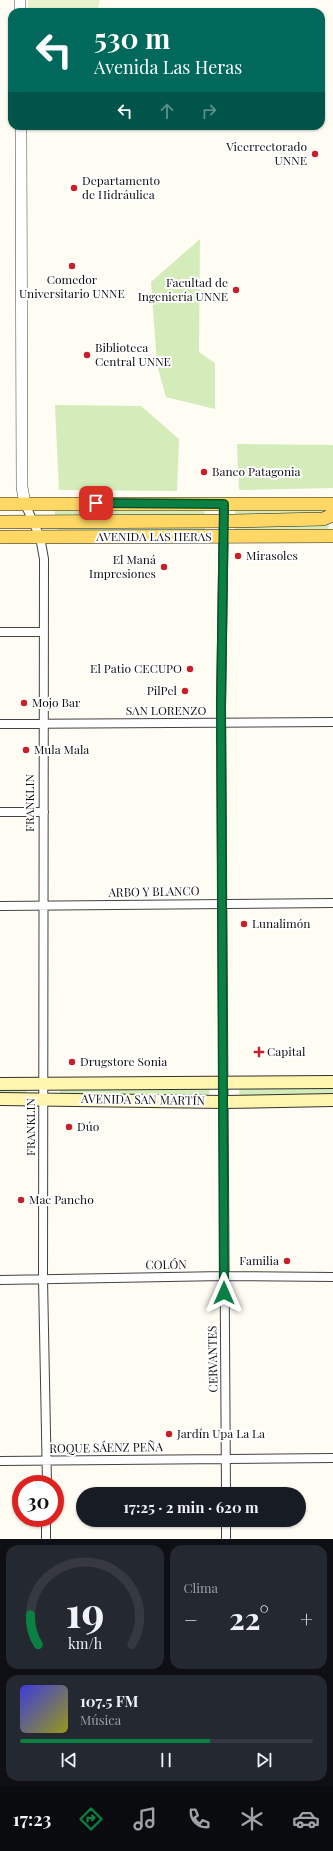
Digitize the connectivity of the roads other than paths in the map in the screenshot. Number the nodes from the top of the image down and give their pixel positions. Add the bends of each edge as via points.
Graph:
1 (21, 130) edge
2 (0, 504) edge
3 (25, 504) junction
4 (224, 504) junction
5 (333, 504) edge
6 (330, 519) edge
7 (224, 521) junction
8 (0, 522) edge
9 (33, 522) junction
10 (224, 536) junction
11 (333, 536) edge
12 (0, 537) edge
13 (40, 537) junction
14 (0, 632) edge
15 (44, 632) junction
16 (333, 722) edge
17 (43, 723) junction
18 (222, 723) junction
19 (0, 724) edge
20 (0, 812) edge
21 (44, 812) junction
22 (333, 903) edge
23 (222, 904) junction
24 (44, 905) junction
25 (0, 906) edge
26 (224, 1082) junction
27 (333, 1082) edge
28 (0, 1084) edge
29 (44, 1084) junction
30 (0, 1099) edge
31 (44, 1099) junction
32 (333, 1100) edge
33 (224, 1102) junction
34 (224, 1276) junction
35 (333, 1277) edge
36 (43, 1279) junction
37 (0, 1280) edge
38 (333, 1458) edge
39 (226, 1459) junction
40 (0, 1461) edge
41 (47, 1461) junction
42 (46, 1475) edge
43 (226, 1487) edge
44 (46, 1527) edge
45 (226, 1527) edge
46 (46, 1539) edge
47 (226, 1539) edge

1 - 3 street, FRANKLIN via 22,487
2 - 3 main road
3 - 4 main road
3 - 9 street, FRANKLIN
4 - 5 main road
4 - 7 street, CERVANTES
6 - 7 main road, AVENIDA LAS HERAS
7 - 9 main road, AVENIDA LAS HERAS
7 - 10 street, CERVANTES
8 - 9 main road, AVENIDA LAS HERAS
9 - 13 street, FRANKLIN
10 - 11 main road, AVENIDA LAS HERAS
10 - 13 main road, AVENIDA LAS HERAS
10 - 18 street, CERVANTES
12 - 13 main road, AVENIDA LAS HERAS
13 - 15 street, FRANKLIN via 44,559
14 - 15 street
15 - 17 street, FRANKLIN
16 - 18 street, SAN LORENZO
17 - 18 street, SAN LORENZO
17 - 19 street, SAN LORENZO
17 - 21 street, FRANKLIN
18 - 23 street, CERVANTES
20 - 21 street
21 - 24 street, FRANKLIN
22 - 23 street, ARBO Y BLANCO
23 - 24 street, ARBO Y BLANCO
23 - 26 street, CERVANTES
24 - 25 street, ARBO Y BLANCO
24 - 29 street, FRANKLIN
26 - 27 main road, AVENIDA SAN MARTÍN
26 - 29 main road, AVENIDA SAN MARTÍN
26 - 33 street, CERVANTES
28 - 29 main road, AVENIDA SAN MARTÍN
29 - 31 street, FRANKLIN
30 - 31 main road, AVENIDA SAN MARTÍN
31 - 33 main road, AVENIDA SAN MARTÍN
31 - 36 street, FRANKLIN
32 - 33 main road, AVENIDA SAN MARTÍN
33 - 34 street, CERVANTES
34 - 35 street, COLÓN
34 - 36 street, COLÓN
34 - 39 street, CERVANTES
36 - 37 street, COLÓN
36 - 41 street, FRANKLIN
38 - 39 street, ROQUE SÁENZ PEÑA
39 - 41 street, ROQUE SÁENZ PEÑA
39 - 43 street, CERVANTES
40 - 41 street, ROQUE SÁENZ PEÑA
41 - 42 street, FRANKLIN
44 - 46 street
45 - 47 street

